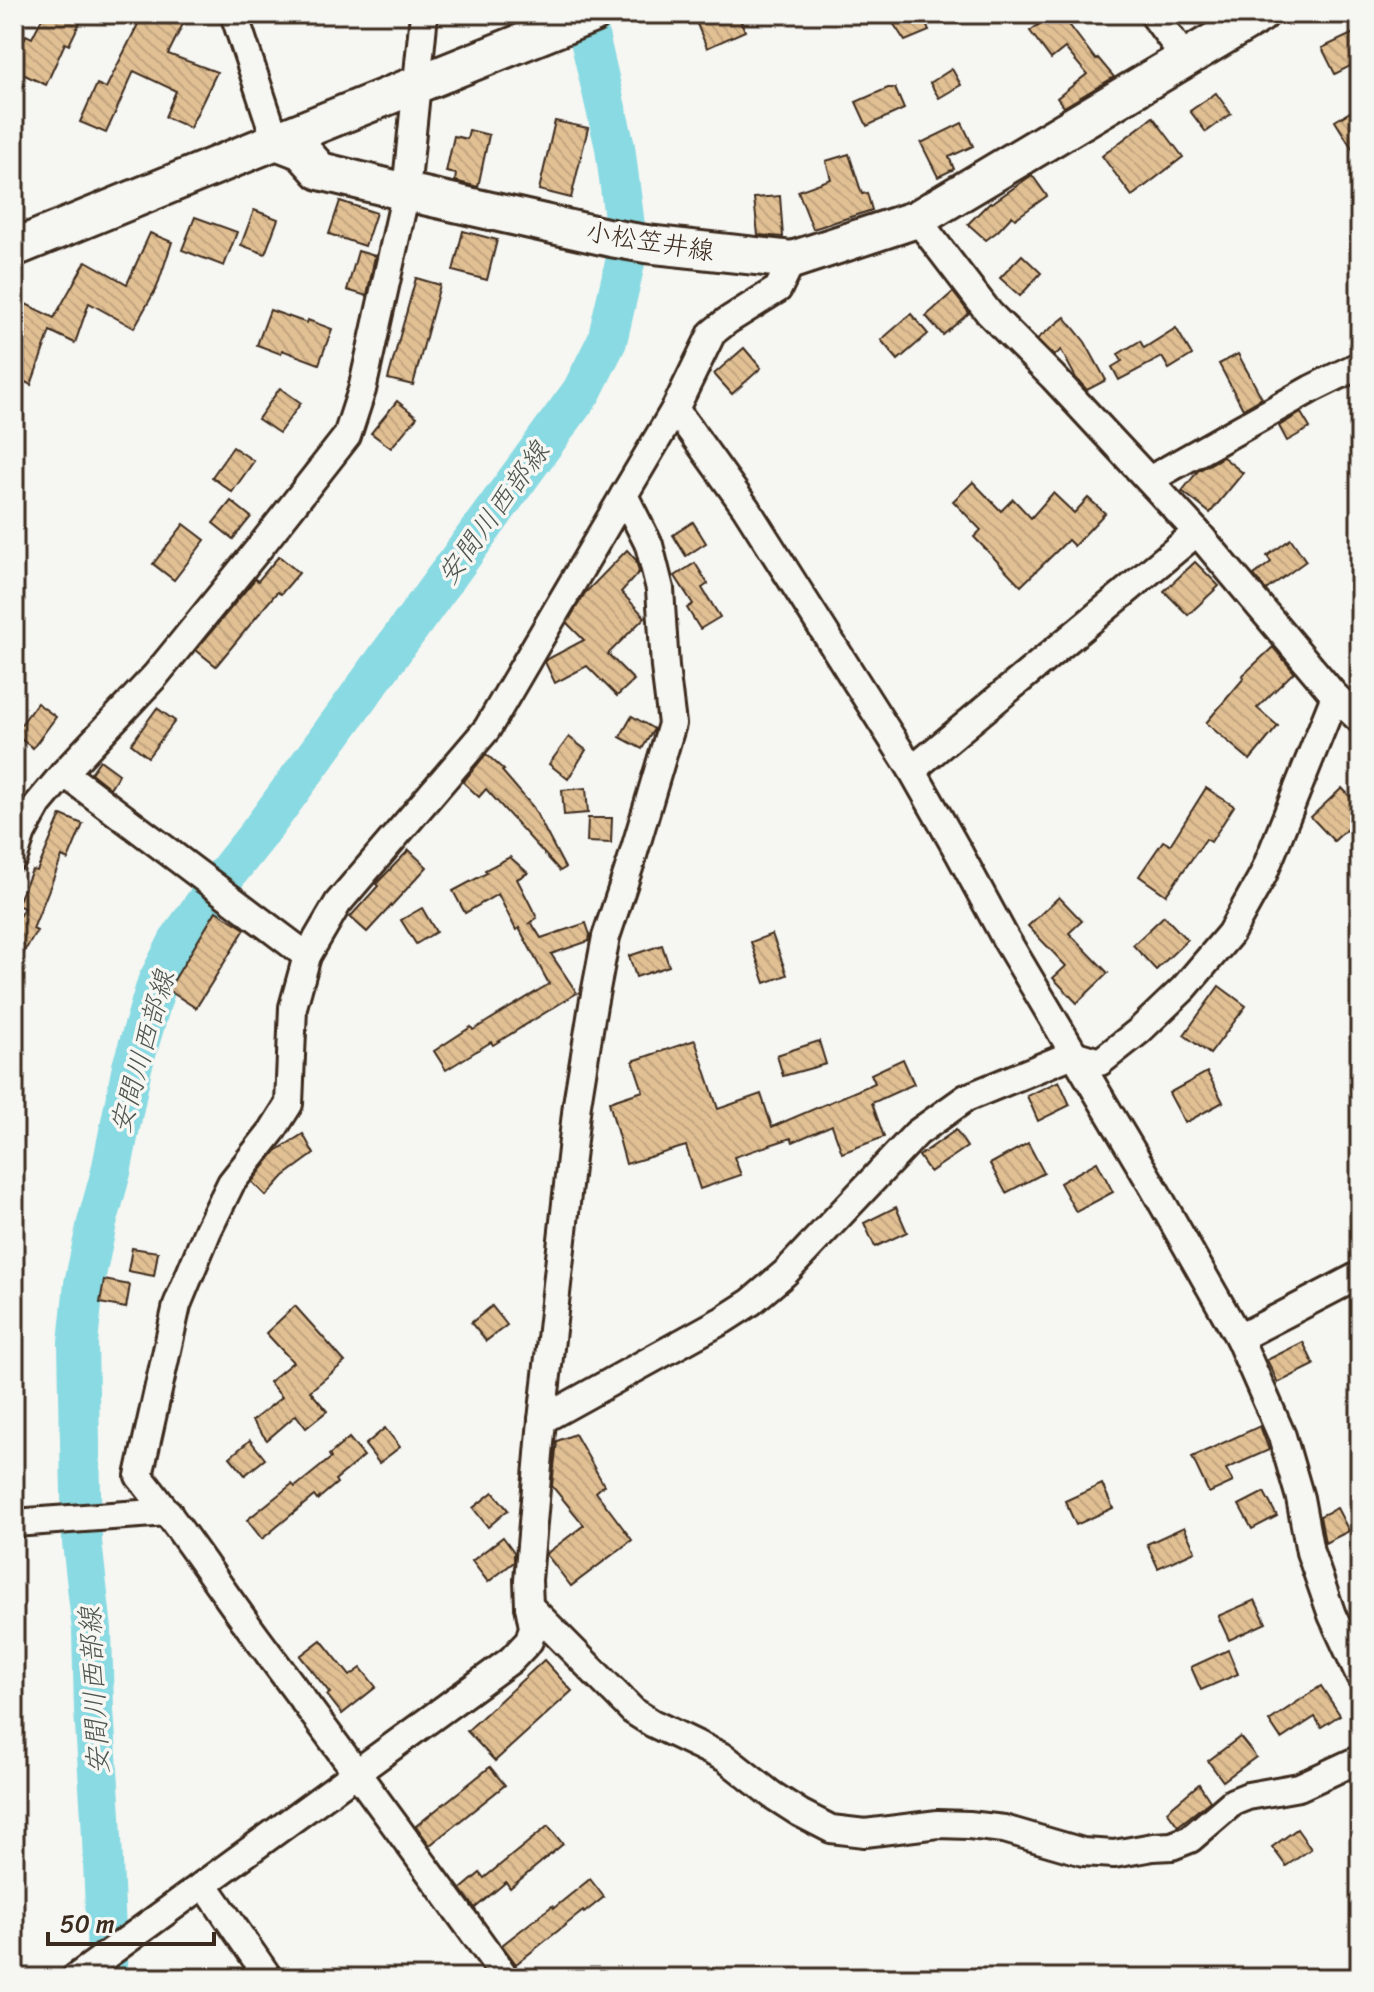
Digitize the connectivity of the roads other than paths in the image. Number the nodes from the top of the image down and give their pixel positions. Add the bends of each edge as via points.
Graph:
1 (234, 14) edge
2 (424, 14) edge
3 (1153, 14) edge
4 (1260, 14) edge
5 (583, 18) edge
6 (1185, 58) junction
7 (416, 85) junction
8 (276, 141) junction
9 (406, 192) junction
10 (917, 219) junction
11 (14, 248) edge
12 (792, 260) junction
13 (1360, 365) edge
14 (675, 409) junction
15 (1149, 480) junction
16 (624, 495) junction
17 (1197, 532) junction
18 (1335, 696) junction
19 (1360, 720) edge
20 (912, 770) junction
21 (64, 773) junction
22 (14, 857) edge
23 (307, 956) junction
24 (1073, 1054) junction
25 (1360, 1275) edge
26 (1239, 1338) junction
27 (542, 1420) junction
28 (168, 1512) junction
29 (14, 1523) edge
30 (529, 1606) junction
31 (1360, 1676) edge
32 (1360, 1759) edge
33 (357, 1771) junction
34 (204, 1884) junction
35 (84, 1972) edge
36 (269, 1978) edge
37 (506, 1978) edge

1 - 8 street
2 - 7 street
3 - 6 street
4 - 6 main road, 小松笠井線
5 - 7 main road
6 - 10 main road, 小松笠井線
7 - 8 main road
7 - 9 street
8 - 9 main road, 小松笠井線 via 302,151 320,171
8 - 11 main road
9 - 12 main road, 小松笠井線 via 611,238
9 - 21 street via 347,436 155,676
10 - 12 main road, 小松笠井線
10 - 15 street via 989,313
12 - 14 street via 778,289 712,333
13 - 15 street
14 - 16 street
14 - 20 street via 746,508
15 - 17 street
16 - 23 street via 487,729 338,903
16 - 27 street via 649,545 660,589 672,724 606,937 595,992 577,1104
17 - 18 street
17 - 20 street
18 - 19 street
18 - 24 street via 1263,875 1230,934 1184,988 1100,1062
20 - 24 street
21 - 22 street via 38,804
21 - 23 street
23 - 28 street via 293,1007 289,1104 231,1183 177,1305 139,1476
24 - 26 street
24 - 27 street via 966,1098 917,1133 751,1302
25 - 26 street
26 - 31 street via 1282,1436 1310,1552
27 - 30 street
28 - 29 street
28 - 33 street
30 - 32 street via 633,1711 725,1758 772,1795 831,1829 865,1833 969,1825 1004,1829 1083,1852 1126,1853 1190,1839 1233,1802 1299,1787
30 - 33 street via 529,1641 511,1660
33 - 34 street
33 - 37 street
34 - 35 street
34 - 36 street

